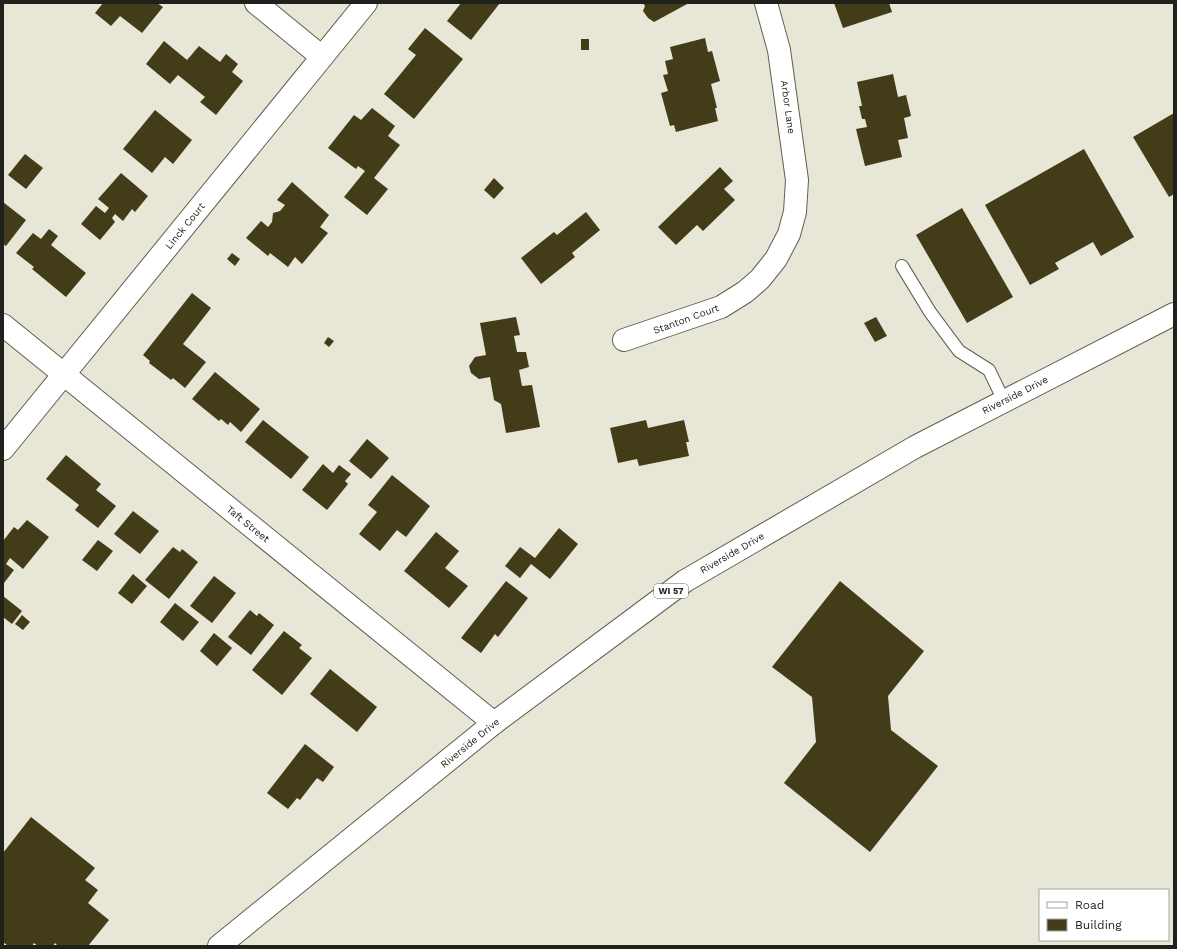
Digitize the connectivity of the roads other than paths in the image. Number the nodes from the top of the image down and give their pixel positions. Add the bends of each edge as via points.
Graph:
1 (256, 3) edge
2 (366, 3) edge
3 (766, 3) edge
4 (322, 57) junction
5 (795, 212) joint
6 (902, 266) dead end
7 (1174, 314) edge
8 (3, 325) edge
9 (624, 340) dead end
10 (64, 375) junction
11 (1004, 401) junction
12 (3, 449) edge
13 (494, 723) junction
14 (220, 946) edge

1 - 4 street
2 - 4 street, Linck Court
3 - 5 street, Arbor Lane via 784,77 798,180
4 - 10 street, Linck Court
5 - 9 street, Stanton Court via 789,234 776,259 760,279 745,292 721,307
6 - 11 lane via 930,312 959,351 989,370
7 - 11 street, Riverside Drive / WI 57
8 - 10 street, Taft Street
10 - 12 street, Linck Court
10 - 13 street, Taft Street
11 - 13 street, Riverside Drive / WI 57 via 915,447 685,581
13 - 14 street, Riverside Drive / WI 57

